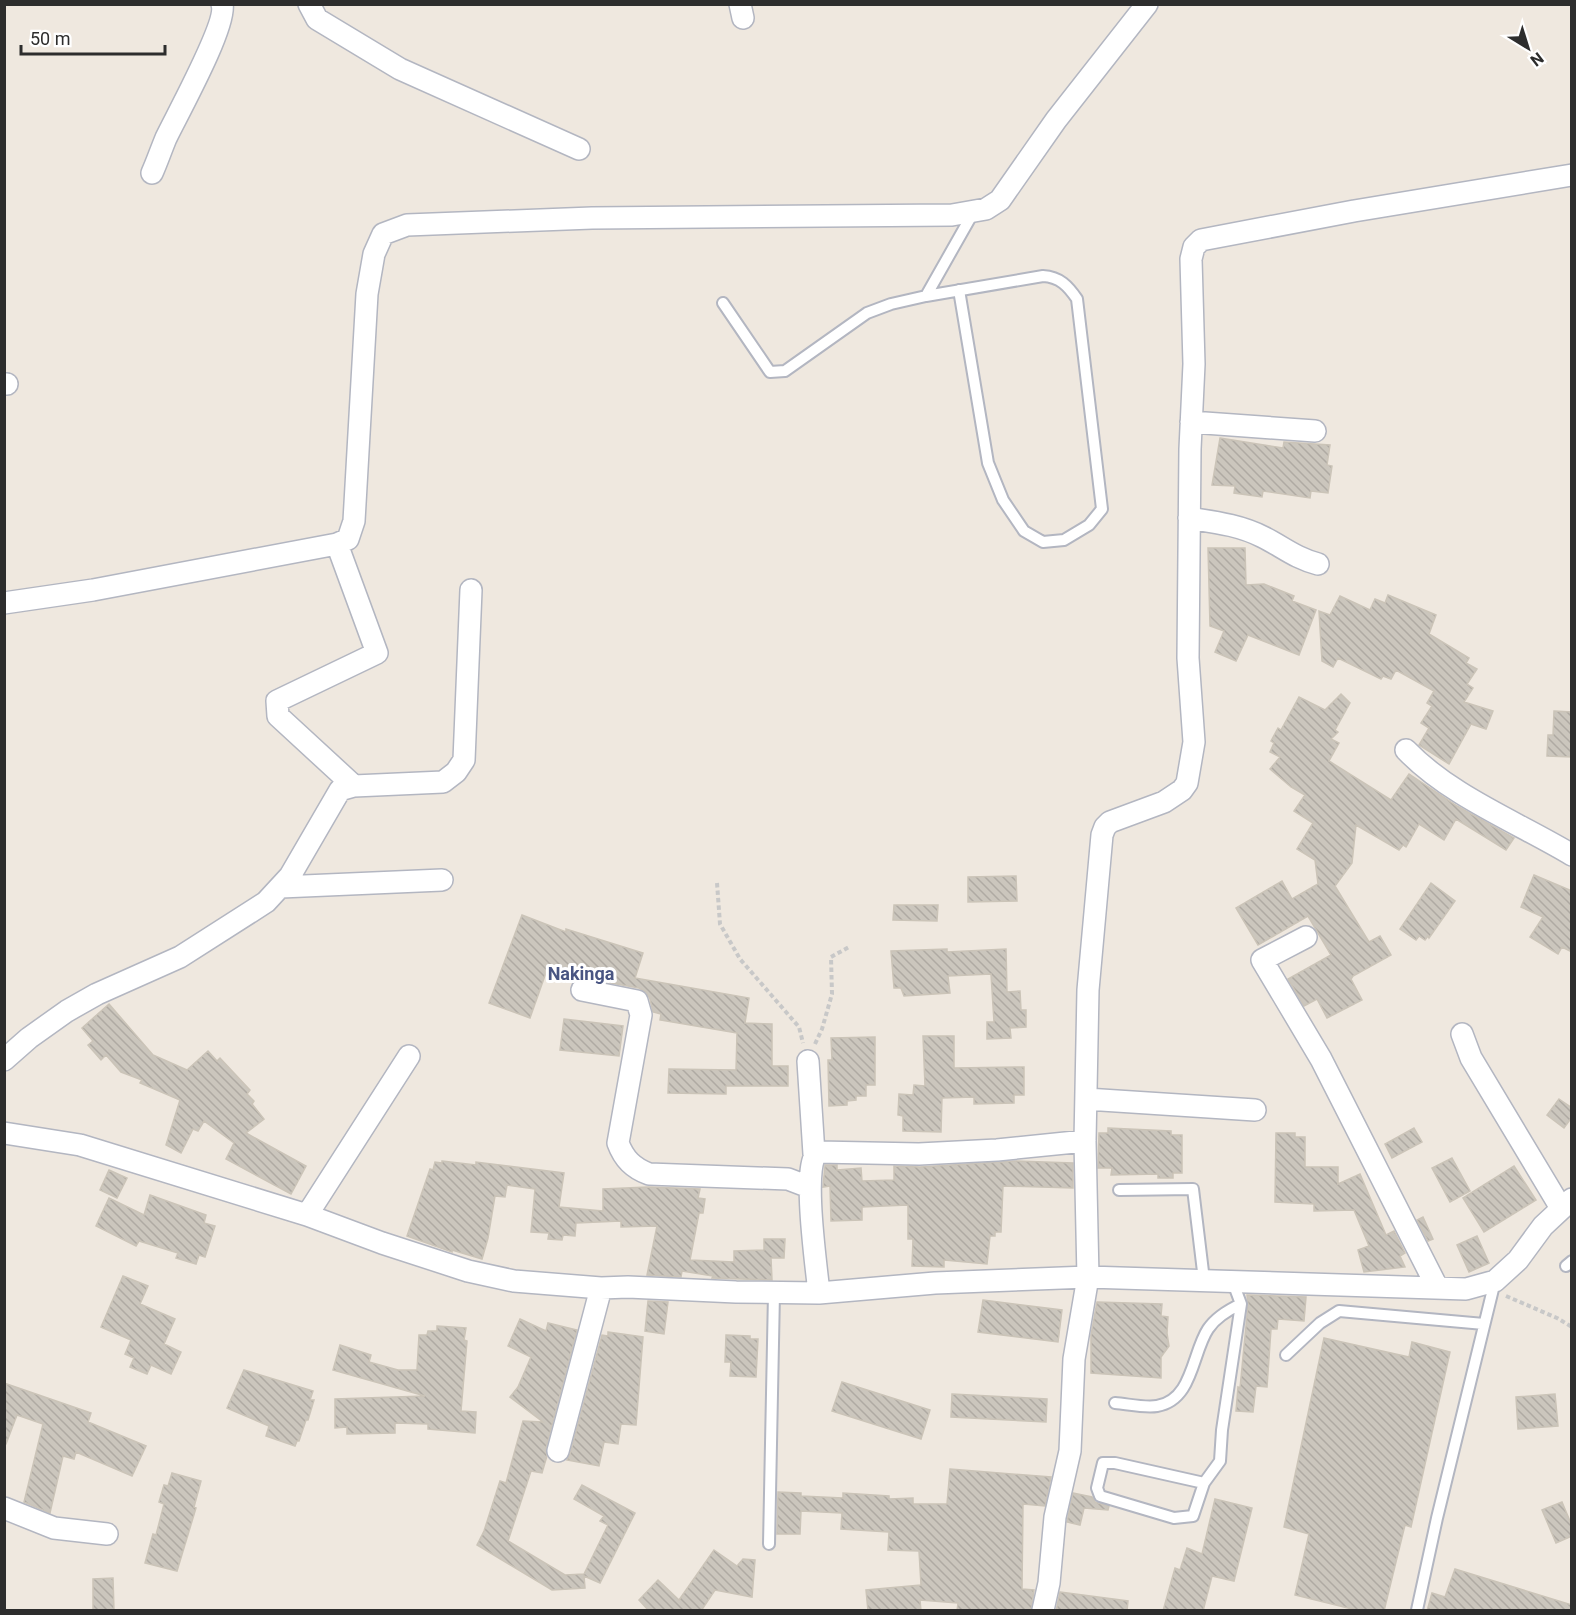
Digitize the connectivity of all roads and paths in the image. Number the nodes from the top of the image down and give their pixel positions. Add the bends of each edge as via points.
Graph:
1 (222, 4) edge
2 (309, 4) edge
3 (1146, 4) edge
4 (579, 149) dead end
5 (152, 173) dead end
6 (1572, 175) edge
7 (973, 213) junction
8 (959, 290) junction
9 (926, 296) junction
10 (723, 303) dead end
11 (1191, 422) junction
12 (1315, 431) dead end
13 (1189, 518) junction
14 (337, 544) junction
15 (1318, 564) dead end
16 (471, 590) dead end
17 (4, 603) edge
18 (1406, 750) dead end
19 (354, 786) junction
20 (1572, 855) edge
21 (442, 880) dead end
22 (717, 883) dead end
23 (281, 887) junction
24 (1306, 937) dead end
25 (849, 947) dead end
26 (582, 990) dead end
27 (1462, 1034) dead end
28 (409, 1056) dead end
29 (4, 1060) edge
30 (808, 1061) junction
31 (1086, 1099) junction
32 (1255, 1110) dead end
33 (4, 1133) edge
34 (1085, 1141) junction
35 (814, 1154) junction
36 (809, 1187) junction
37 (1119, 1190) dead end
38 (1566, 1204) edge
39 (307, 1215) junction
40 (1088, 1277) junction
41 (1204, 1280) junction
42 (1232, 1281) junction
43 (1494, 1281) junction
44 (1437, 1287) junction
45 (601, 1288) junction
46 (774, 1293) junction
47 (819, 1293) junction
48 (1241, 1304) junction
49 (1484, 1324) junction
50 (1572, 1327) edge
51 (1286, 1355) dead end
52 (1115, 1403) dead end
53 (558, 1451) dead end
54 (1204, 1483) junction
55 (4, 1508) edge
56 (107, 1534) dead end
57 (769, 1544) dead end
58 (1043, 1611) edge
59 (1417, 1611) edge

1 - 5 street via 224,10 216,36
2 - 4 street via 317,19 400,69
3 - 7 street via 1000,200
6 - 11 street via 1200,240 1191,259
7 - 9 lane
7 - 14 street via 592,218 407,225 383,234 374,254 367,294 354,521 348,539
8 - 8 lane via 1043,276 1068,286 1077,299 1102,509 1089,525 1064,540 1043,542 1024,531 1003,500 988,463
8 - 9 lane
9 - 10 lane via 867,313 785,371 770,372
11 - 12 street
11 - 13 street
13 - 15 street via 1249,531
13 - 31 street via 1188,658 1194,742 1187,783 1175,797 1110,822 1102,835 1088,990
14 - 17 street
14 - 19 street via 377,653 277,701 278,716
16 - 19 street via 464,760 443,782
18 - 20 street via 1442,781
19 - 23 street via 345,787 335,797
21 - 23 street
22 - 30 path via 720,924 740,959 799,1027
23 - 29 street via 266,902 180,957 67,1011
24 - 44 street via 1262,960 1321,1059
25 - 30 path via 831,957 832,994
26 - 36 street via 637,1001 641,1015 618,1143 622,1154 638,1170 648,1174 788,1179
27 - 38 street via 1471,1058
28 - 39 street
30 - 35 street
31 - 32 street
31 - 34 street
33 - 39 street via 80,1145
34 - 35 street via 919,1154
34 - 40 street
35 - 36 street
36 - 47 street
37 - 41 lane via 1193,1189
38 - 43 street via 1543,1226 1518,1260
39 - 45 street via 468,1271 514,1281
40 - 41 street
40 - 47 street via 935,1283
40 - 58 street via 1074,1359 1070,1451 1054,1517
41 - 42 street
42 - 44 street
42 - 48 lane
43 - 44 street via 1466,1289
43 - 49 lane
43 - 50 path via 1505,1295
45 - 46 street
45 - 53 street
46 - 47 street
46 - 57 lane
48 - 52 lane via 1224,1312 1208,1329 1187,1381 1174,1399 1156,1406
48 - 54 lane via 1220,1461
49 - 51 lane via 1339,1311
49 - 59 lane
54 - 54 lane via 1103,1463 1097,1488 1100,1496 1174,1518 1193,1516
55 - 56 street via 54,1528

